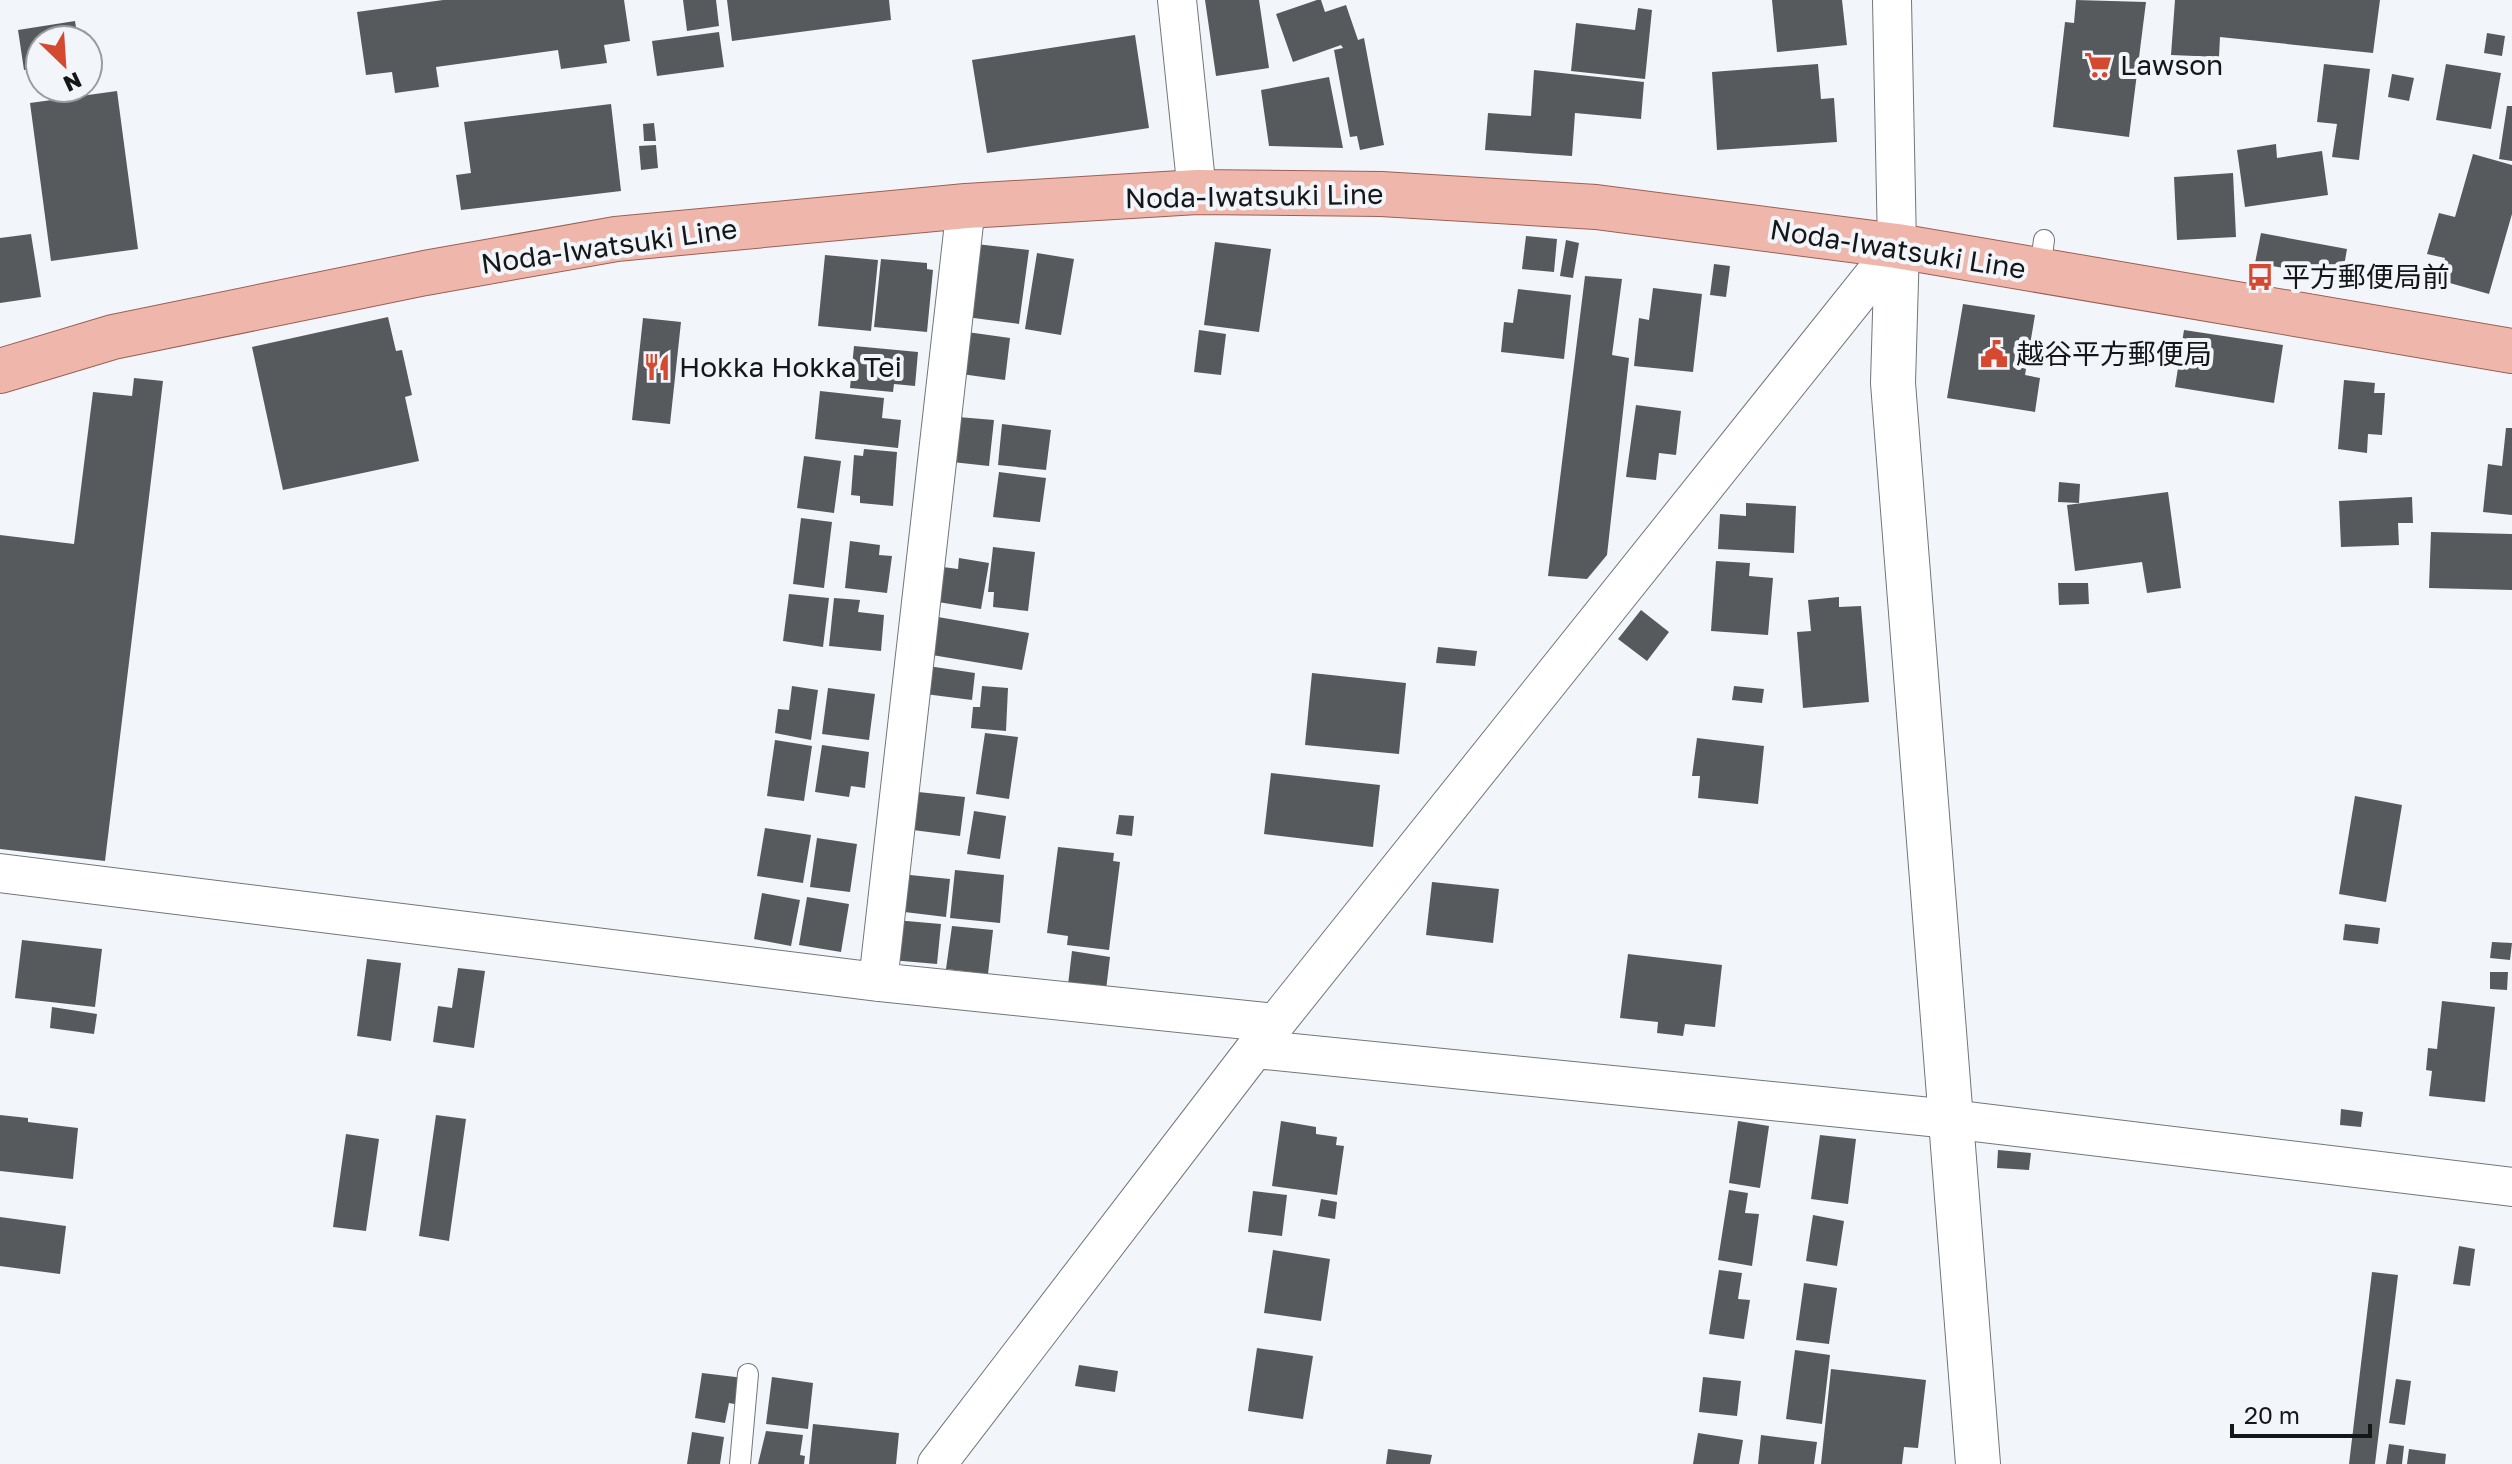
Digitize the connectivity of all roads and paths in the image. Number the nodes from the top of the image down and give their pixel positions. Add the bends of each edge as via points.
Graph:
1 (1177, 0) edge
2 (1900, 22) edge
3 (1197, 192) junction
4 (966, 206) junction
5 (1897, 246) junction
6 (2512, 351) edge
7 (0, 371) edge
8 (0, 873) edge
9 (878, 982) junction
10 (1265, 1036) junction
11 (1950, 1119) junction
12 (2512, 1187) edge
13 (748, 1374) dead end
14 (740, 1464) edge
15 (937, 1464) edge
16 (1978, 1464) edge

1 - 3 street
2 - 5 street
3 - 4 main road, Noda-Iwatsuki Line
3 - 5 main road, Noda-Iwatsuki Line via 1381,194 1596,207
4 - 7 main road, Noda-Iwatsuki Line via 586,244 113,337
4 - 9 street
5 - 6 main road, Noda-Iwatsuki Line via 2042,255
5 - 10 street
5 - 11 street via 1893,383
8 - 9 street
9 - 10 street
10 - 11 street
10 - 15 street
11 - 12 street
11 - 16 street
13 - 14 lane

